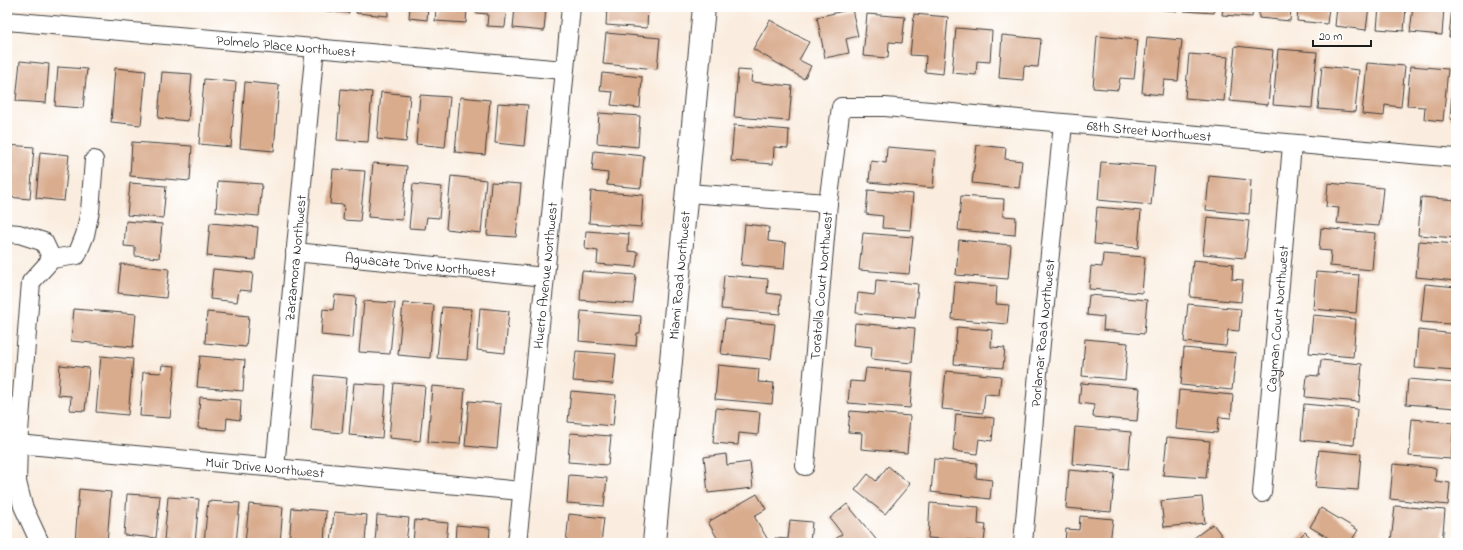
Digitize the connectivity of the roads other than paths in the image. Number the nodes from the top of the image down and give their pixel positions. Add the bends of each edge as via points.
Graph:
1 (571, 7) edge
2 (704, 7) edge
3 (7, 21) edge
4 (315, 47) junction
5 (564, 70) junction
6 (841, 106) joint
7 (1063, 124) junction
8 (1292, 145) junction
9 (1456, 158) edge
10 (94, 160) dead end
11 (687, 193) junction
12 (828, 202) junction
13 (7, 233) edge
14 (295, 252) junction
15 (52, 259) junction
16 (545, 277) junction
17 (12, 444) edge
18 (805, 466) dead end
19 (275, 468) junction
20 (522, 491) junction
21 (1262, 493) dead end
22 (40, 543) edge
23 (518, 543) edge
24 (654, 543) edge
25 (1023, 543) edge

1 - 5 street, Huerto Avenue Northwest
2 - 11 street, Miami Road Northwest
3 - 4 street, Polmelo Place Northwest
4 - 5 street, Polmelo Place Northwest
4 - 14 street, Zarzamora Northwest
5 - 16 street, Huerto Avenue Northwest
6 - 7 street, 68th Street Northwest via 885,107
6 - 12 street, Toratolla Court Northwest
7 - 8 street, 68th Street Northwest
7 - 25 street, Porlamar Road Northwest
8 - 9 street, 68th Street Northwest
8 - 21 street, Cayman Court Northwest
10 - 15 street via 90,211 85,235 77,255
11 - 12 street
11 - 24 street, Miami Road Northwest
12 - 18 street, Toratolla Court Northwest
13 - 15 street via 44,242
14 - 16 street, Aguacate Drive Northwest
14 - 19 street, Zarzamora Northwest
15 - 17 street via 31,282
16 - 20 street, Huerto Avenue Northwest
17 - 19 street, Muir Drive Northwest
17 - 22 street via 23,506
19 - 20 street, Muir Drive Northwest
20 - 23 street, Huerto Avenue Northwest

